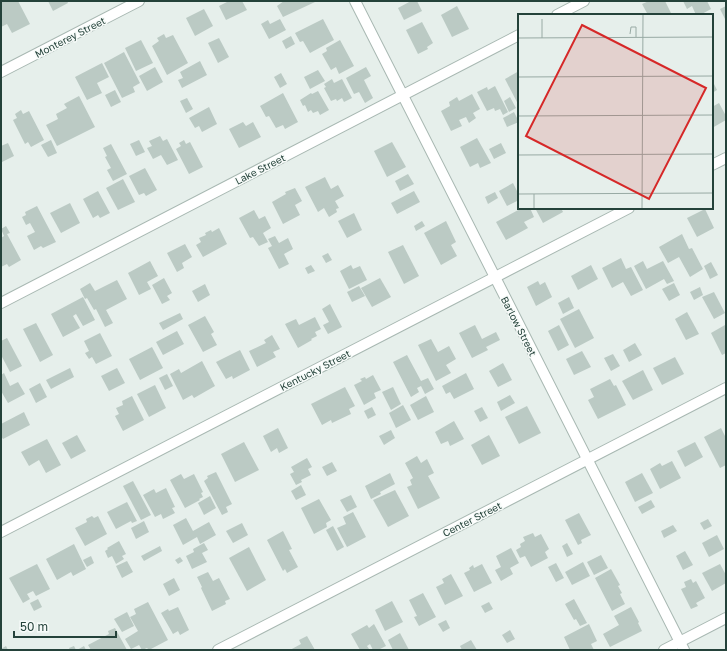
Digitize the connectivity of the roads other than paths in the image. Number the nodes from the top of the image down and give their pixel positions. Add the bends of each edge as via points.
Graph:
1 (139, 1) edge
2 (355, 1) edge
3 (584, 1) edge
4 (559, 14) edge
5 (518, 36) edge
6 (1, 72) edge
7 (403, 95) junction
8 (726, 158) edge
9 (713, 164) edge
10 (627, 209) edge
11 (495, 277) junction
12 (1, 303) edge
13 (726, 388) edge
14 (587, 460) junction
15 (1, 532) edge
16 (726, 618) edge
17 (682, 646) edge
18 (218, 650) edge
19 (664, 650) edge

1 - 6 street, Monterey Street
2 - 7 street, Barlow Street
3 - 4 street
5 - 7 street, Lake Street
7 - 11 street, Barlow Street
7 - 12 street, Lake Street
8 - 9 street
10 - 11 street, Kentucky Street
11 - 14 street, Barlow Street
11 - 15 street, Kentucky Street
13 - 14 street, Center Street
14 - 17 street, Barlow Street
14 - 18 street, Center Street
16 - 17 street
17 - 19 street

